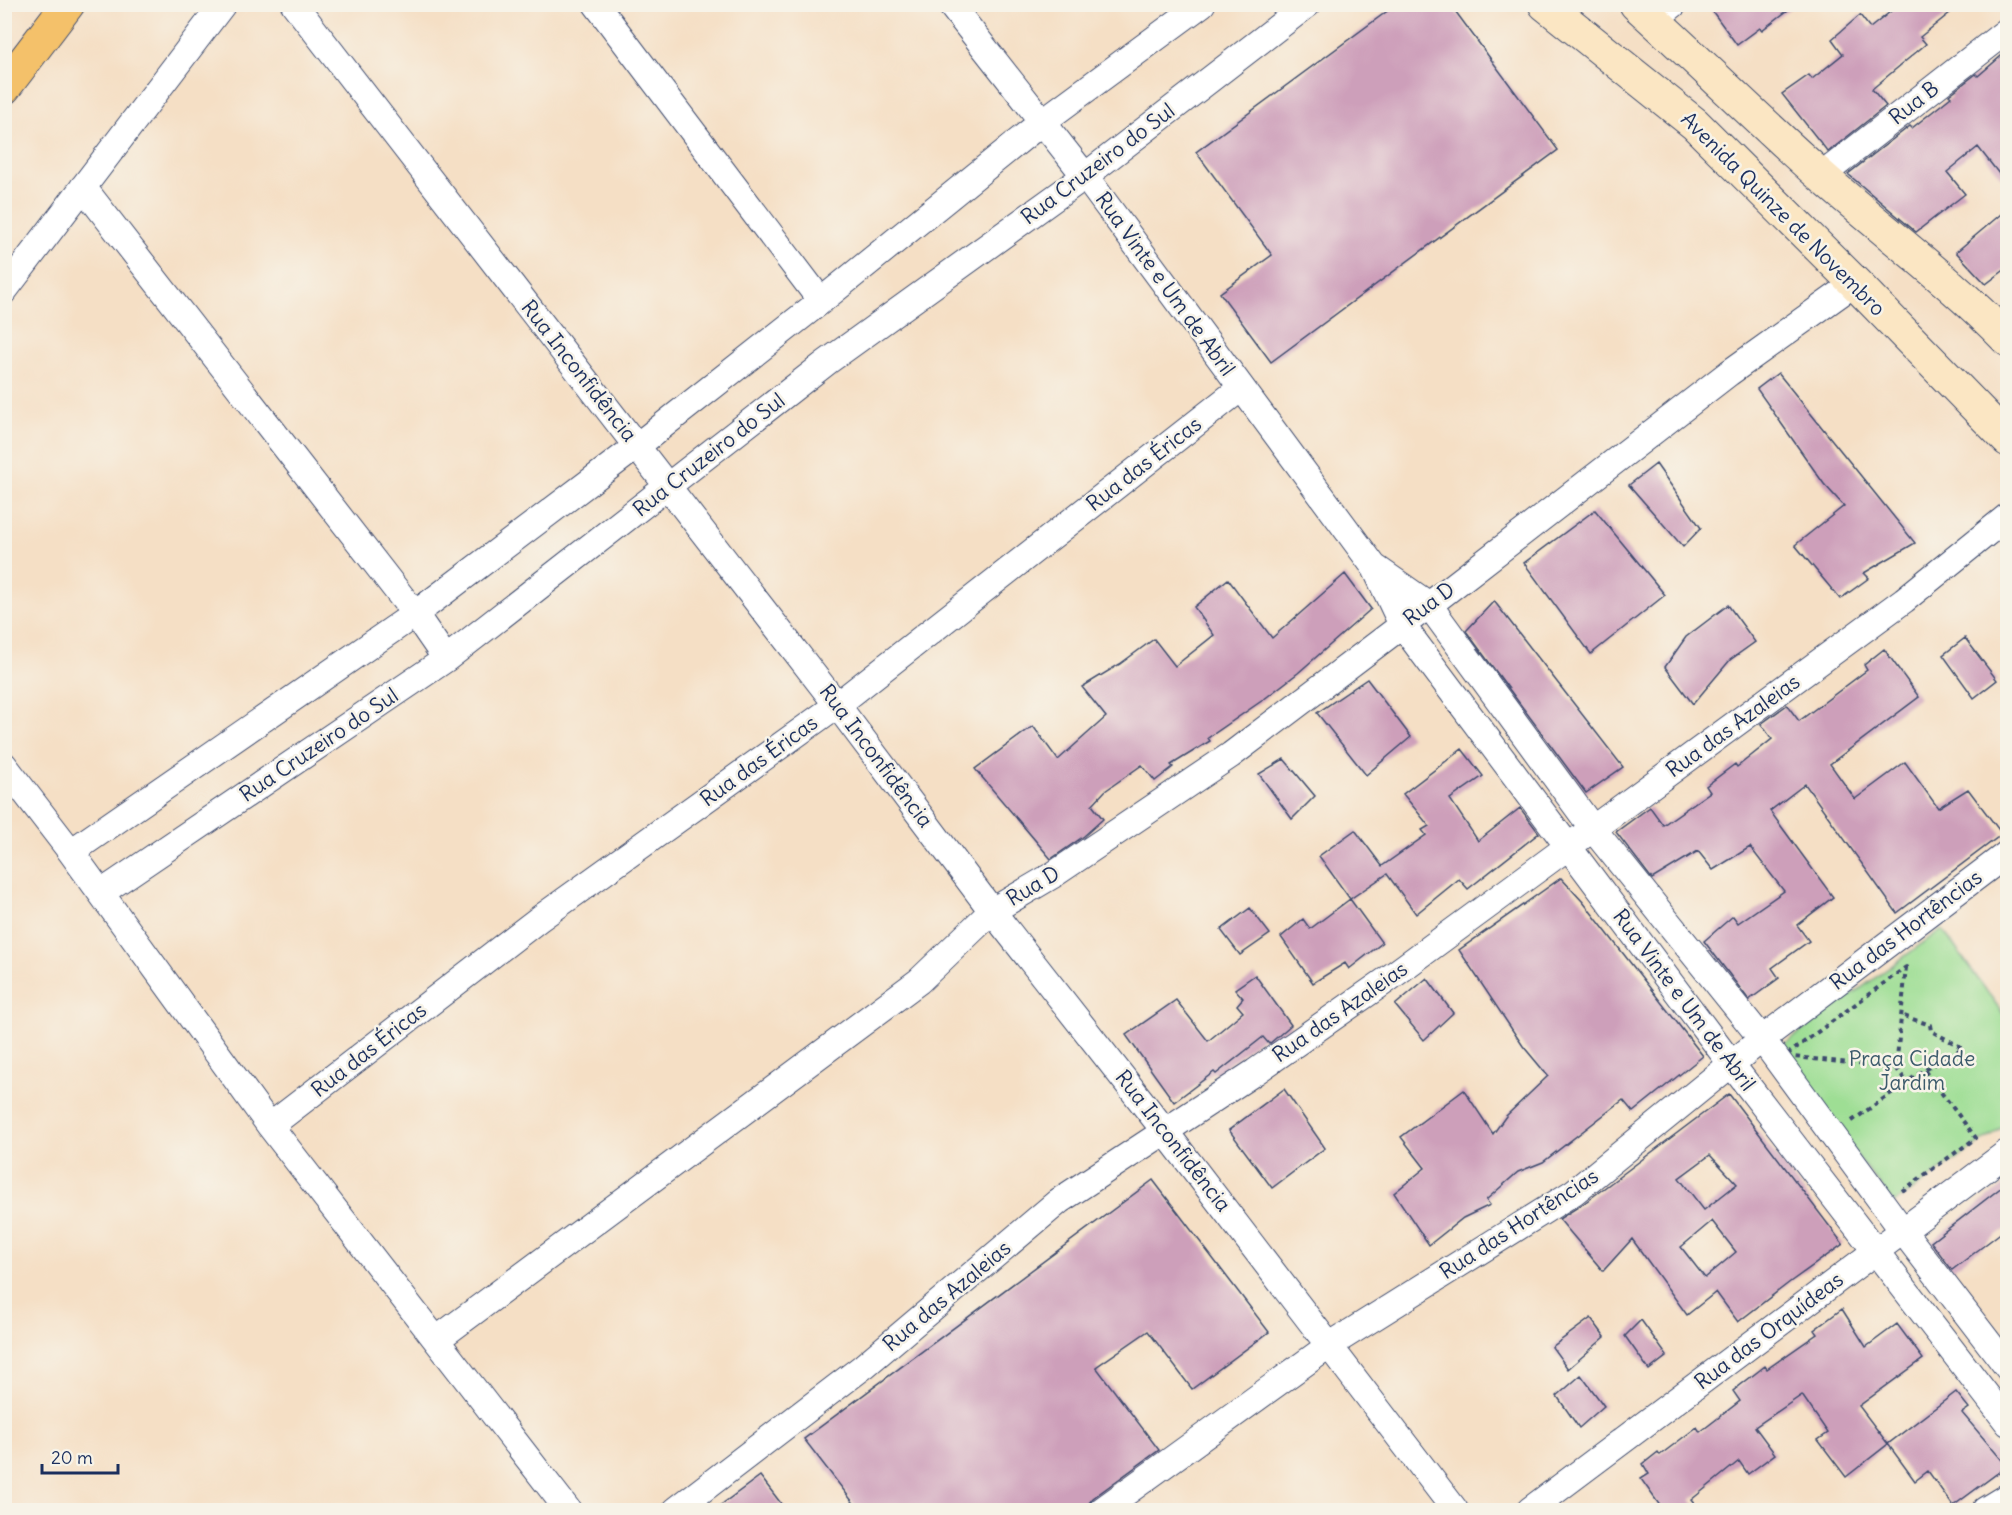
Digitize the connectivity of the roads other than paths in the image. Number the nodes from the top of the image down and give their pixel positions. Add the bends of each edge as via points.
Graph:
1 (68, 4) edge
2 (223, 4) edge
3 (294, 4) edge
4 (596, 4) edge
5 (950, 4) edge
6 (1202, 4) edge
7 (1308, 4) edge
8 (1545, 4) edge
9 (1659, 17) edge
10 (2007, 30) edge
11 (1642, 82) junction
12 (4, 88) edge
13 (1042, 122) junction
14 (1085, 176) junction
15 (1821, 176) junction
16 (83, 187) junction
17 (1855, 283) junction
18 (4, 291) edge
19 (821, 301) junction
20 (2002, 325) edge
21 (1241, 388) junction
22 (2007, 440) edge
23 (637, 446) junction
24 (668, 488) junction
25 (2007, 516) edge
26 (1375, 568) junction
27 (1429, 605) junction
28 (415, 614) junction
29 (1402, 625) junction
30 (446, 659) junction
31 (837, 705) junction
32 (4, 765) edge
33 (1593, 829) junction
34 (1569, 847) junction
35 (71, 852) junction
36 (2007, 853) edge
37 (101, 893) junction
38 (992, 911) junction
39 (1762, 1039) junction
40 (1732, 1065) junction
41 (270, 1126) junction
42 (1164, 1130) junction
43 (2007, 1152) edge
44 (1902, 1231) junction
45 (1875, 1252) junction
46 (436, 1340) junction
47 (1330, 1345) junction
48 (2007, 1368) edge
49 (2007, 1424) edge
50 (2007, 1496) edge
51 (568, 1510) edge
52 (676, 1510) edge
53 (1102, 1510) edge
54 (1455, 1510) edge
55 (1530, 1510) edge
56 (1985, 1510) edge

1 - 12 main road
2 - 16 street
3 - 23 street, Rua Inconfidência
4 - 19 street
5 - 13 street, Rua Vinte e Um de Abril
6 - 13 street
7 - 14 street, Rua Cruzeiro do Sul
8 - 11 main road, Avenida Quinze de Novembro
9 - 11 main road
9 - 15 main road
10 - 15 street, Rua B
11 - 17 main road, Avenida Quinze de Novembro via 1695,124
13 - 14 street, Rua Vinte e Um de Abril
13 - 19 street
14 - 21 street, Rua Vinte e Um de Abril
14 - 24 street, Rua Cruzeiro do Sul via 827,362
15 - 20 main road
16 - 18 street
16 - 28 street
17 - 22 main road, Avenida Quinze de Novembro
17 - 27 street, Rua D via 1729,372
19 - 23 street
21 - 26 street, Rua Vinte e Um de Abril
21 - 31 street, Rua das Éricas
23 - 24 street, Rua Inconfidência
23 - 28 street
24 - 30 street, Rua Cruzeiro do Sul
24 - 31 street, Rua Inconfidência
25 - 33 street, Rua das Azaleias via 1904,600
26 - 27 street, Rua Vinte e Um de Abril
26 - 29 street, Rua Vinte e Um de Abril
27 - 29 street, Rua D
27 - 33 street, Rua Vinte e Um de Abril
28 - 30 street
28 - 35 street
29 - 34 street, Rua Vinte e Um de Abril
29 - 38 street, Rua D via 1231,754 1062,869
30 - 37 street, Rua Cruzeiro do Sul
31 - 38 street, Rua Inconfidência
31 - 41 street, Rua das Éricas via 539,919
32 - 35 street
33 - 34 street, Rua das Azaleias
33 - 39 street, Rua Vinte e Um de Abril
34 - 40 street, Rua Vinte e Um de Abril
34 - 42 street, Rua das Azaleias via 1255,1072
35 - 37 street
36 - 39 street, Rua das Hortências
37 - 41 street
38 - 42 street, Rua Inconfidência
38 - 46 street, Rua D via 919,981
39 - 40 street, Rua das Hortências
39 - 44 street, Rua Vinte e Um de Abril
40 - 45 street, Rua Vinte e Um de Abril
40 - 47 street, Rua das Hortências via 1574,1192
41 - 46 street
42 - 47 street, Rua Inconfidência
42 - 52 street, Rua das Azaleias via 1059,1201 864,1366
43 - 44 street, Rua das Orquídeas
44 - 45 street, Rua das Orquídeas
44 - 48 street, Rua Vinte e Um de Abril
45 - 49 street, Rua Vinte e Um de Abril
45 - 55 street, Rua das Orquídeas
46 - 51 street
47 - 53 street, Rua das Hortências
47 - 54 street, Rua Inconfidência
50 - 56 street

